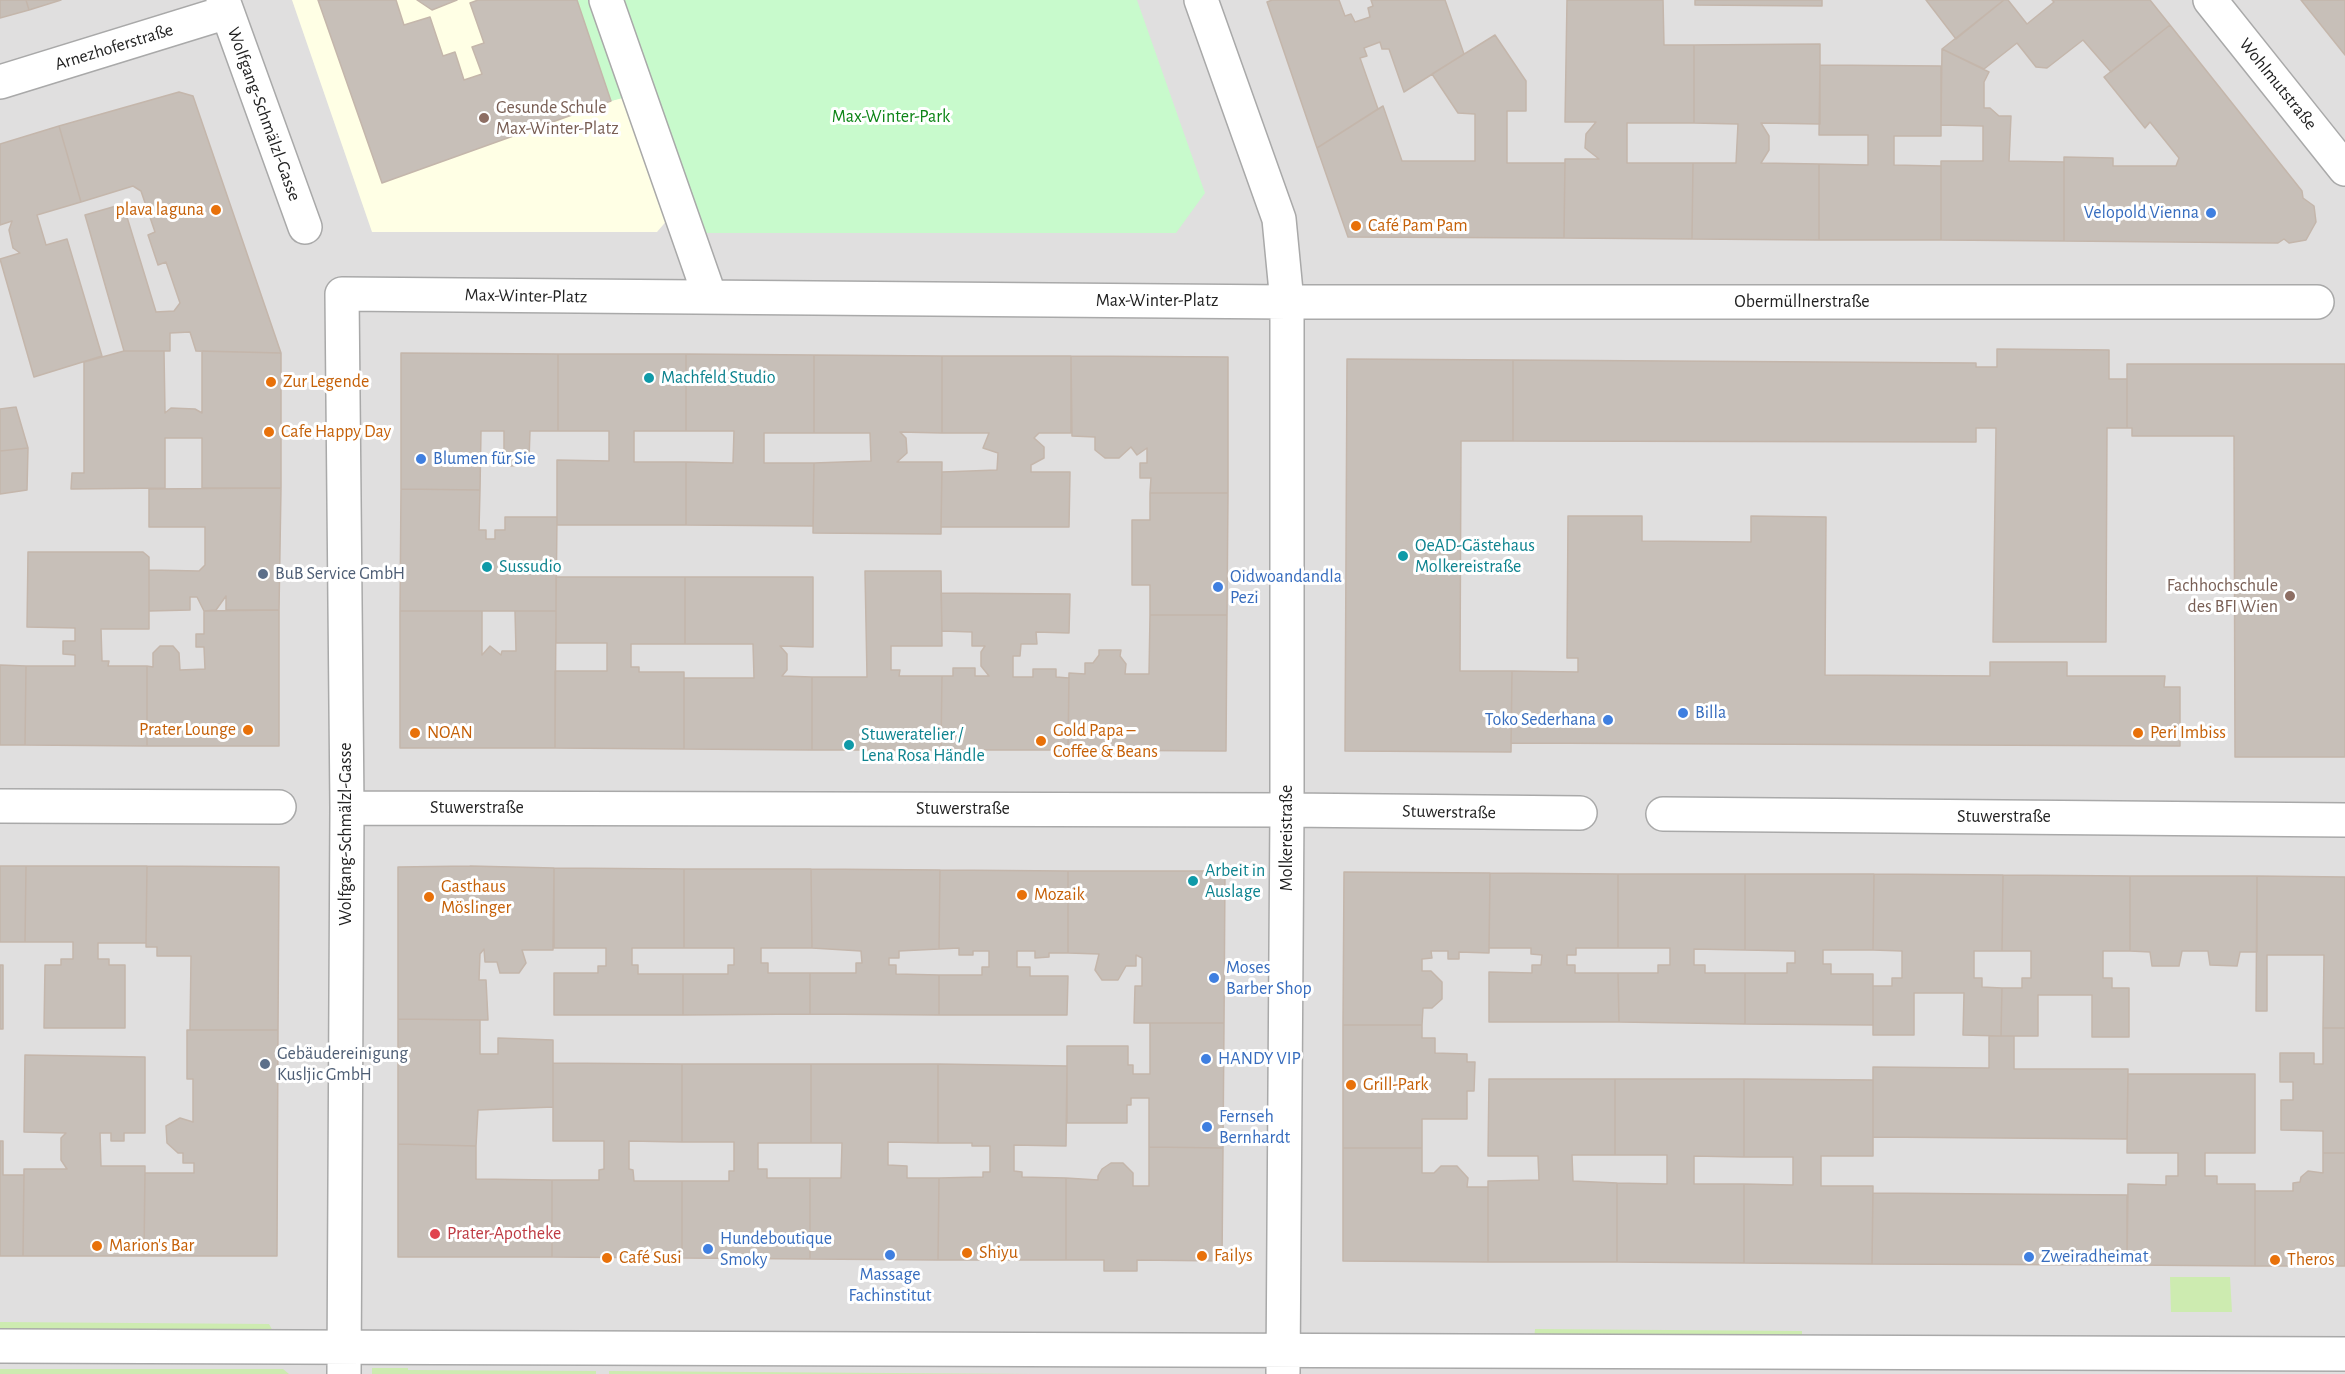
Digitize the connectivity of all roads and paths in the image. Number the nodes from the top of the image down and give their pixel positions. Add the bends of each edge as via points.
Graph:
1 (606, 0) edge
2 (1201, 0) edge
3 (2210, 0) edge
4 (225, 6) edge
5 (0, 82) edge
6 (2345, 169) edge
7 (305, 227) dead end
8 (342, 294) joint
9 (710, 297) junction
10 (1287, 302) junction
11 (2317, 302) dead end
12 (0, 806) edge
13 (279, 807) dead end
14 (347, 808) junction
15 (1287, 810) junction
16 (1580, 813) dead end
17 (1663, 814) dead end
18 (2345, 820) edge
19 (0, 1346) edge
20 (2345, 1354) edge
21 (344, 1361) edge
22 (1283, 1363) edge

1 - 9 street
2 - 10 street via 1279,219
3 - 6 street, Wohlmutstraße
4 - 5 street, Arnezhoferstraße
4 - 7 street, Wolfgang-Schmälzl-Gasse
8 - 9 street, Max-Winter-Platz
8 - 14 street, Wolfgang-Schmälzl-Gasse
9 - 10 street, Max-Winter-Platz
10 - 11 street, Obermüllnerstraße
10 - 15 street, Molkereistraße
12 - 13 street
14 - 15 street, Stuwerstraße
14 - 21 street, Wolfgang-Schmälzl-Gasse
15 - 16 street, Stuwerstraße
15 - 22 street, Molkereistraße
17 - 18 street, Stuwerstraße
19 - 21 street
20 - 22 street
21 - 22 street

